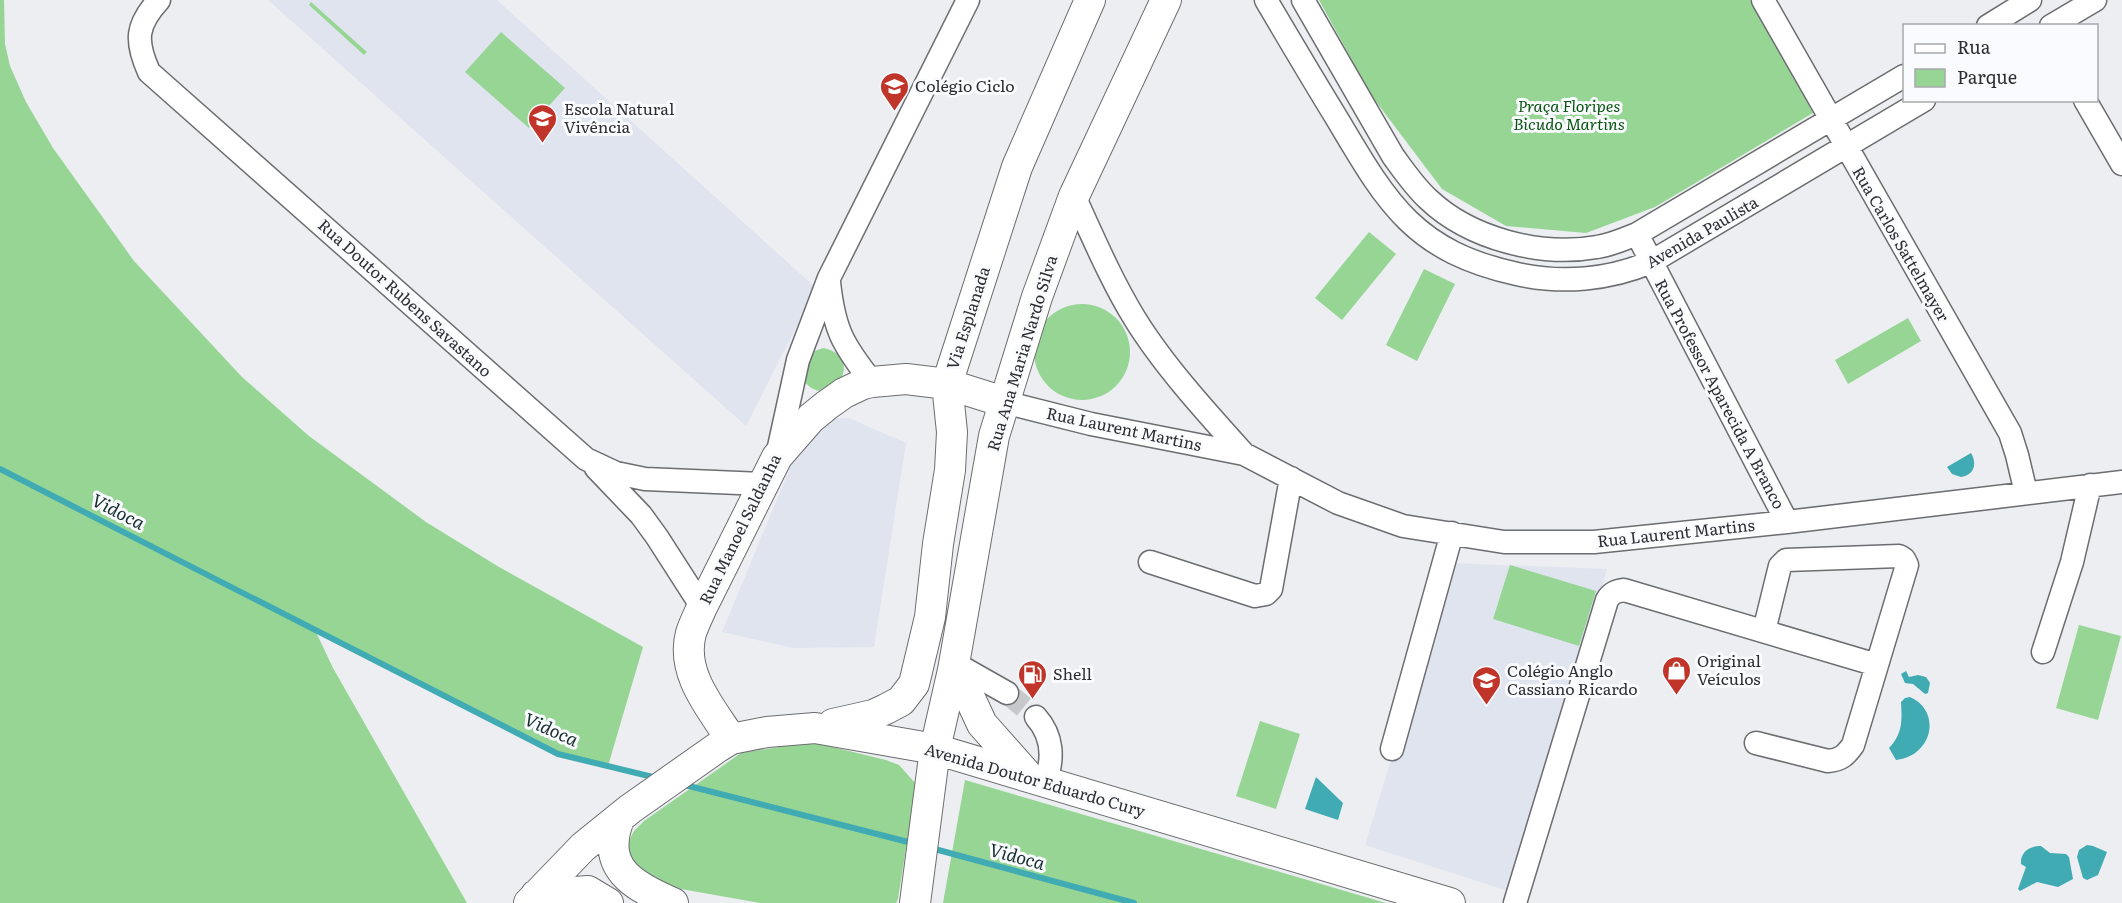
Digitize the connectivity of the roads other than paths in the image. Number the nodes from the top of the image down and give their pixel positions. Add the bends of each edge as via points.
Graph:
1 (159, 0) edge
2 (968, 0) edge
3 (1090, 0) edge
4 (1166, 0) edge
5 (1266, 0) edge
6 (1303, 0) edge
7 (1763, 0) edge
8 (2095, 0) edge
9 (2027, 1) edge
10 (1991, 24) edge
11 (2054, 24) edge
12 (1903, 77) edge
13 (1921, 102) edge
14 (2086, 102) edge
15 (1830, 120) junction
16 (1846, 147) junction
17 (2122, 164) edge
18 (1074, 196) junction
19 (1637, 234) junction
20 (1651, 262) junction
21 (829, 278) junction
22 (873, 382) junction
23 (947, 384) junction
24 (1004, 402) junction
25 (1244, 454) junction
26 (777, 458) junction
27 (586, 459) junction
28 (1291, 478) junction
29 (2122, 482) edge
30 (762, 484) junction
31 (2090, 485) junction
32 (2026, 493) junction
33 (1786, 522) junction
34 (1452, 533) junction
35 (1150, 562) dead end
36 (702, 607) junction
37 (1764, 631) junction
38 (2043, 652) dead end
39 (1877, 665) junction
40 (953, 667) junction
41 (1007, 693) tunnel mouth
42 (1036, 717) tunnel mouth
43 (815, 728) junction
44 (724, 743) junction
45 (1756, 743) dead end
46 (935, 749) junction
47 (1392, 749) dead end
48 (1037, 779) junction
49 (625, 814) junction
50 (915, 898) edge
51 (533, 899) edge
52 (608, 903) edge
53 (673, 903) edge
54 (1450, 903) edge
55 (1515, 903) edge

1 - 27 street, Rua Doutor Rubens Savastano via 139,30 140,51 149,72
2 - 21 street, Rua Manoel Saldanha
3 - 23 main road, Via Esplanada via 1017,167
4 - 18 main road, Rua Ana Maria Nardo Silva
5 - 20 street, Avenida Paulista via 1382,194 1439,245 1479,264 1551,279 1600,278
6 - 19 street, Avenida Paulista via 1393,156 1429,200 1451,217 1502,239 1538,247 1600,247
7 - 15 street, Rua Carlos Sattelmayer
8 - 11 street
9 - 10 street
12 - 15 street, Avenida Paulista
13 - 16 street, Avenida Paulista
14 - 17 street
15 - 16 street, Rua Carlos Sattelmayer
15 - 19 street, Avenida Paulista
16 - 20 street, Avenida Paulista
16 - 32 street, Rua Carlos Sattelmayer via 2010,433
18 - 24 main road, Rua Ana Maria Nardo Silva
18 - 25 street, Rua Laurent Martins via 1136,320
19 - 20 street, Rua Professor Aparecida A Branco
20 - 33 street, Rua Professor Aparecida A Branco
21 - 22 street via 838,330 850,354
21 - 26 street, Rua Manoel Saldanha via 798,360
22 - 23 main road via 906,379
22 - 26 main road via 844,393 827,405
23 - 24 main road
23 - 43 main road, Via Esplanada via 952,432 950,470 930,617 914,684 901,701 880,712
24 - 25 street, Rua Laurent Martins via 1108,428
24 - 40 main road, Rua Ana Maria Nardo Silva via 990,452
25 - 28 street, Rua Laurent Martins
26 - 30 main road, Rua Manoel Saldanha
27 - 30 street, Rua Doutor Rubens Savastano via 616,473 645,479
27 - 36 street via 641,514
28 - 34 street, Rua Laurent Martins via 1338,503 1403,526
28 - 35 street via 1271,588 1266,594 1255,596
29 - 31 street, Rua Laurent Martins
30 - 36 main road, Rua Manoel Saldanha
31 - 32 street, Rua Laurent Martins
31 - 38 street via 2072,562
32 - 33 street, Rua Laurent Martins
33 - 34 street, Rua Laurent Martins via 1594,542 1503,542
34 - 47 street
36 - 44 main road, Rua Manoel Saldanha via 692,632 689,660
37 - 39 street
37 - 39 street via 1780,566 1786,560 1899,556 1907,565 1906,572
37 - 55 street via 1624,590 1610,595
39 - 45 street via 1853,745 1839,760 1828,761
40 - 41 street
40 - 46 main road, Rua Ana Maria Nardo Silva
40 - 48 main road via 982,724
42 - 48 street via 1049,738 1052,753 1050,768
43 - 44 main road, Avenida Doutor Eduardo Cury via 767,732
43 - 46 main road, Avenida Doutor Eduardo Cury
44 - 49 main road, Avenida Doutor Eduardo Cury
46 - 48 main road, Avenida Doutor Eduardo Cury
46 - 50 main road, Rua Ana Maria Nardo Silva
48 - 54 main road, Avenida Doutor Eduardo Cury
49 - 51 main road, Avenida Doutor Eduardo Cury via 583,847
49 - 53 main road via 613,842 616,860 639,888
51 - 52 main road via 588,891

